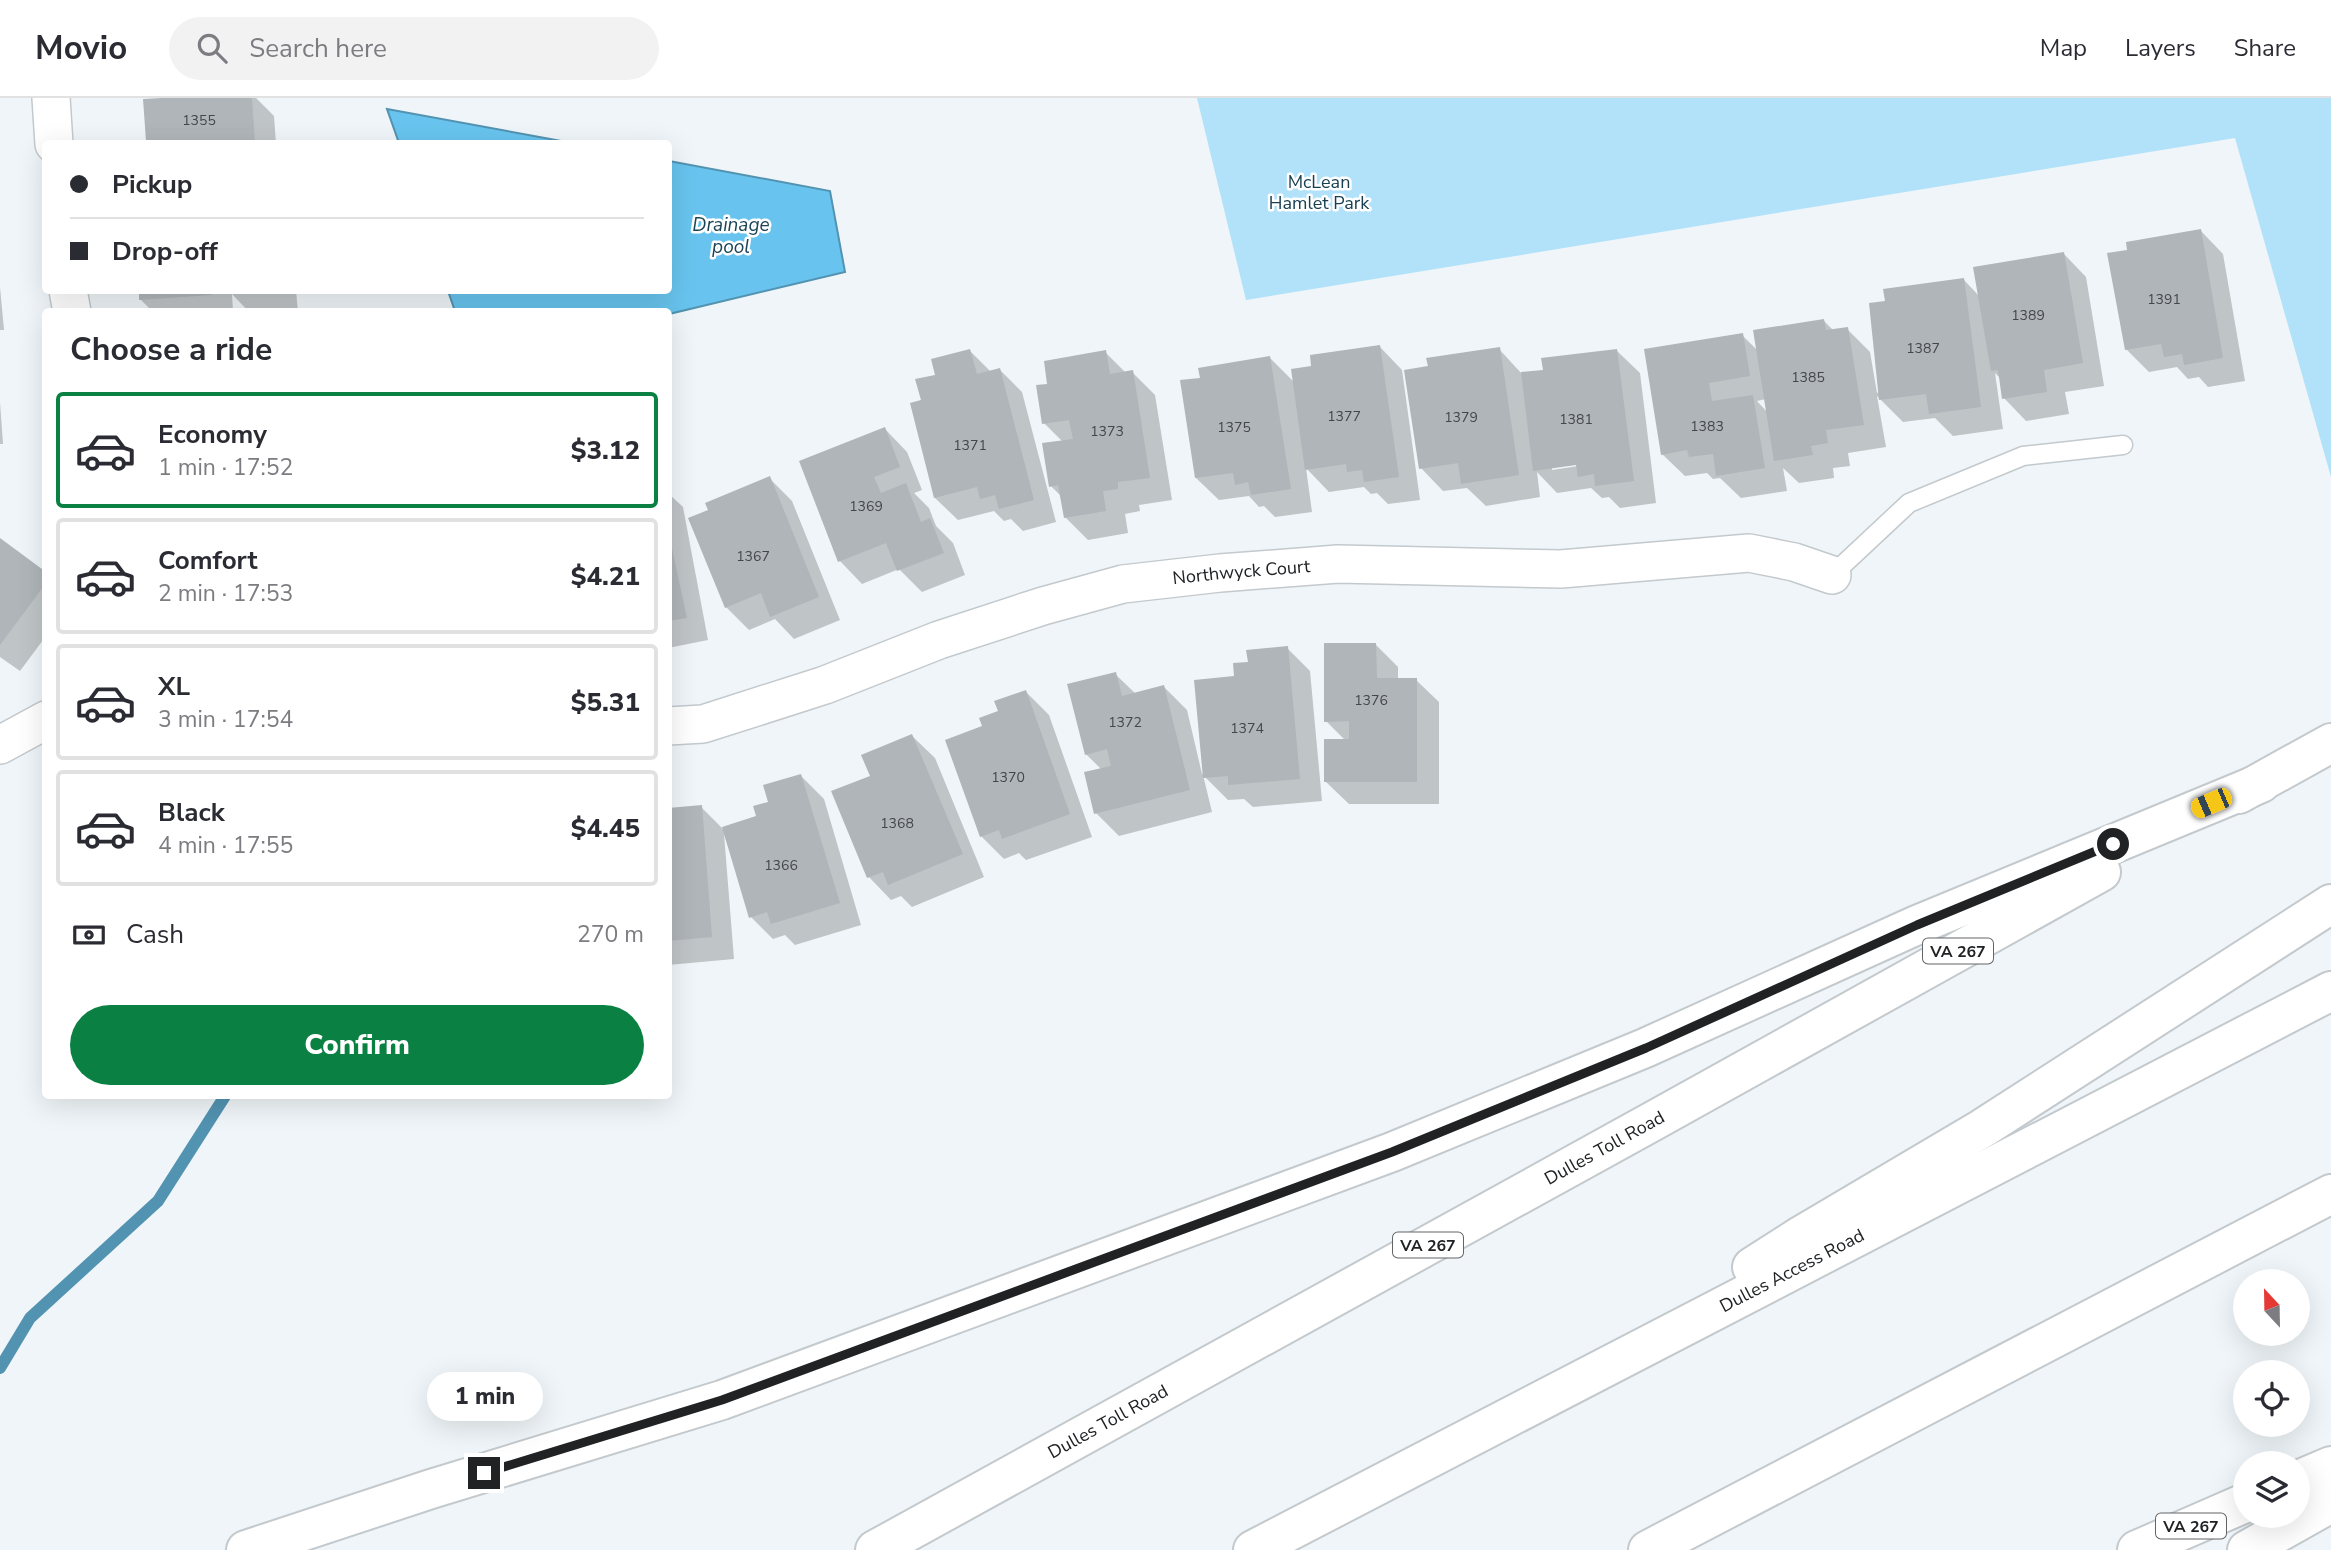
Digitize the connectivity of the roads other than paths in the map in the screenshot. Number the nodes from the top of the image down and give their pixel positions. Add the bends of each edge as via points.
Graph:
1 (51, 98) edge
2 (54, 140) edge
3 (2123, 445) dead end
4 (1832, 575) joint
5 (42, 722) edge
6 (672, 726) edge
7 (2331, 743) edge
8 (0, 745) edge
9 (2261, 783) junction
10 (2331, 904) edge
11 (2331, 991) edge
12 (2331, 1194) edge
13 (1556, 1393) junction
14 (2331, 1466) edge
15 (2310, 1475) edge
16 (2331, 1503) edge
17 (2233, 1508) edge
18 (246, 1550) edge
19 (875, 1550) edge
20 (1253, 1550) edge
21 (1648, 1550) edge
22 (2137, 1550) edge
23 (2247, 1550) edge

1 - 2 street
3 - 4 lane via 2023,456 1909,503
4 - 6 street, Northwyck Court via 1749,553 1561,569 1338,564 1123,584 939,640 825,685 703,724
5 - 8 street
7 - 9 highway, Dulles Toll Road / VA 267
9 - 18 highway via 1917,925 1646,1048 1392,1152 722,1400
9 - 19 highway, Dulles Toll Road / VA 267
10 - 13 highway via 1983,1128 1802,1235
11 - 13 highway, Dulles Access Road
12 - 21 highway
13 - 20 highway, Dulles Access Road
14 - 15 highway
16 - 23 highway
17 - 22 highway, VA 267

